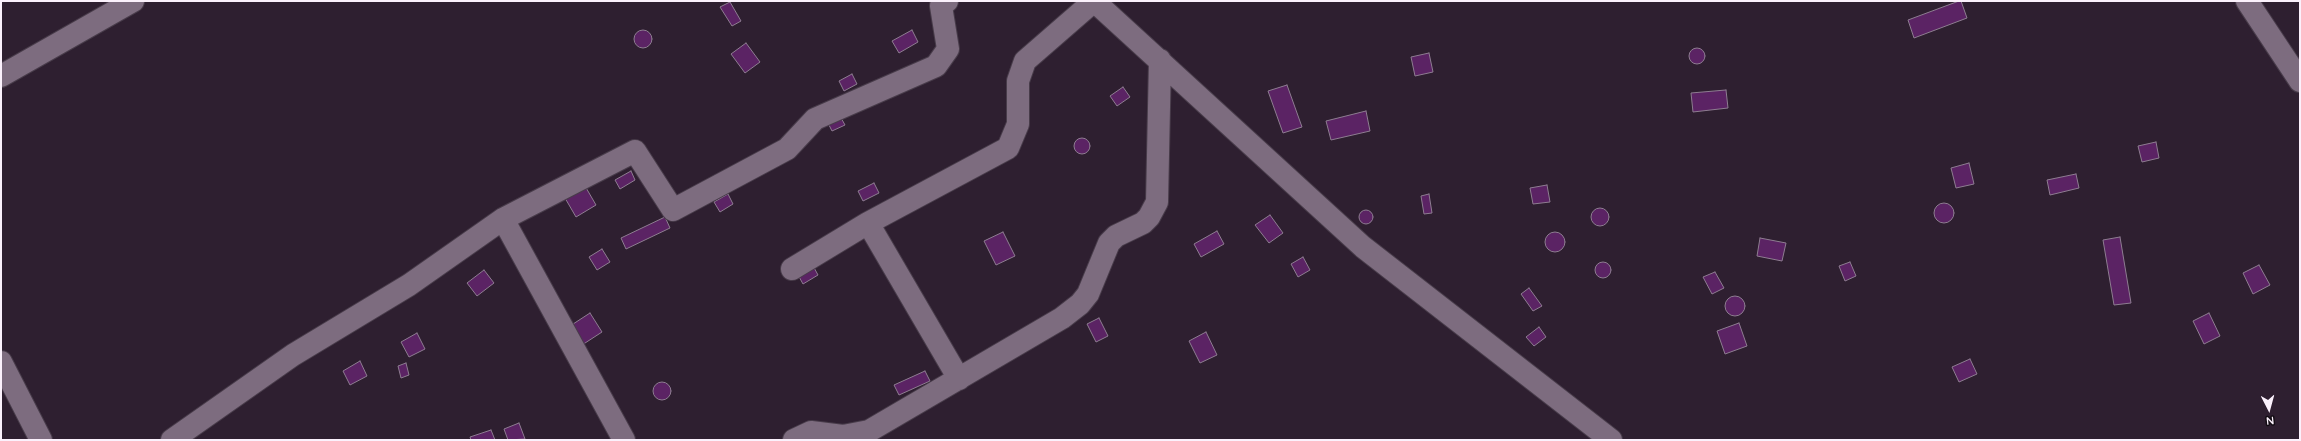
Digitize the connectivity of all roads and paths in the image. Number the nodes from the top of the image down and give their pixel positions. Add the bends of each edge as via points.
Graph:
1 (133, 1) edge
2 (947, 1) edge
3 (1094, 1) edge
4 (2247, 1) edge
5 (1160, 60) junction
6 (1, 76) edge
7 (2300, 82) edge
8 (503, 219) junction
9 (868, 223) junction
10 (792, 269) dead end
11 (1, 362) edge
12 (959, 379) junction
13 (41, 440) edge
14 (172, 440) edge
15 (624, 440) edge
16 (794, 440) edge
17 (1610, 440) edge

1 - 6 street
2 - 8 street via 941,6 948,49 936,66 815,119 787,149 673,210 634,151
3 - 5 street
3 - 9 street via 1025,61 1018,81 1018,124 1008,148
4 - 7 street
5 - 12 street via 1157,202 1154,210 1143,223 1116,236 1109,243 1088,294 1072,312
5 - 17 street via 1363,247
8 - 14 street via 409,285 293,355
8 - 15 street
9 - 10 street
9 - 12 street
11 - 13 street
12 - 16 street via 869,431 843,436 811,432

